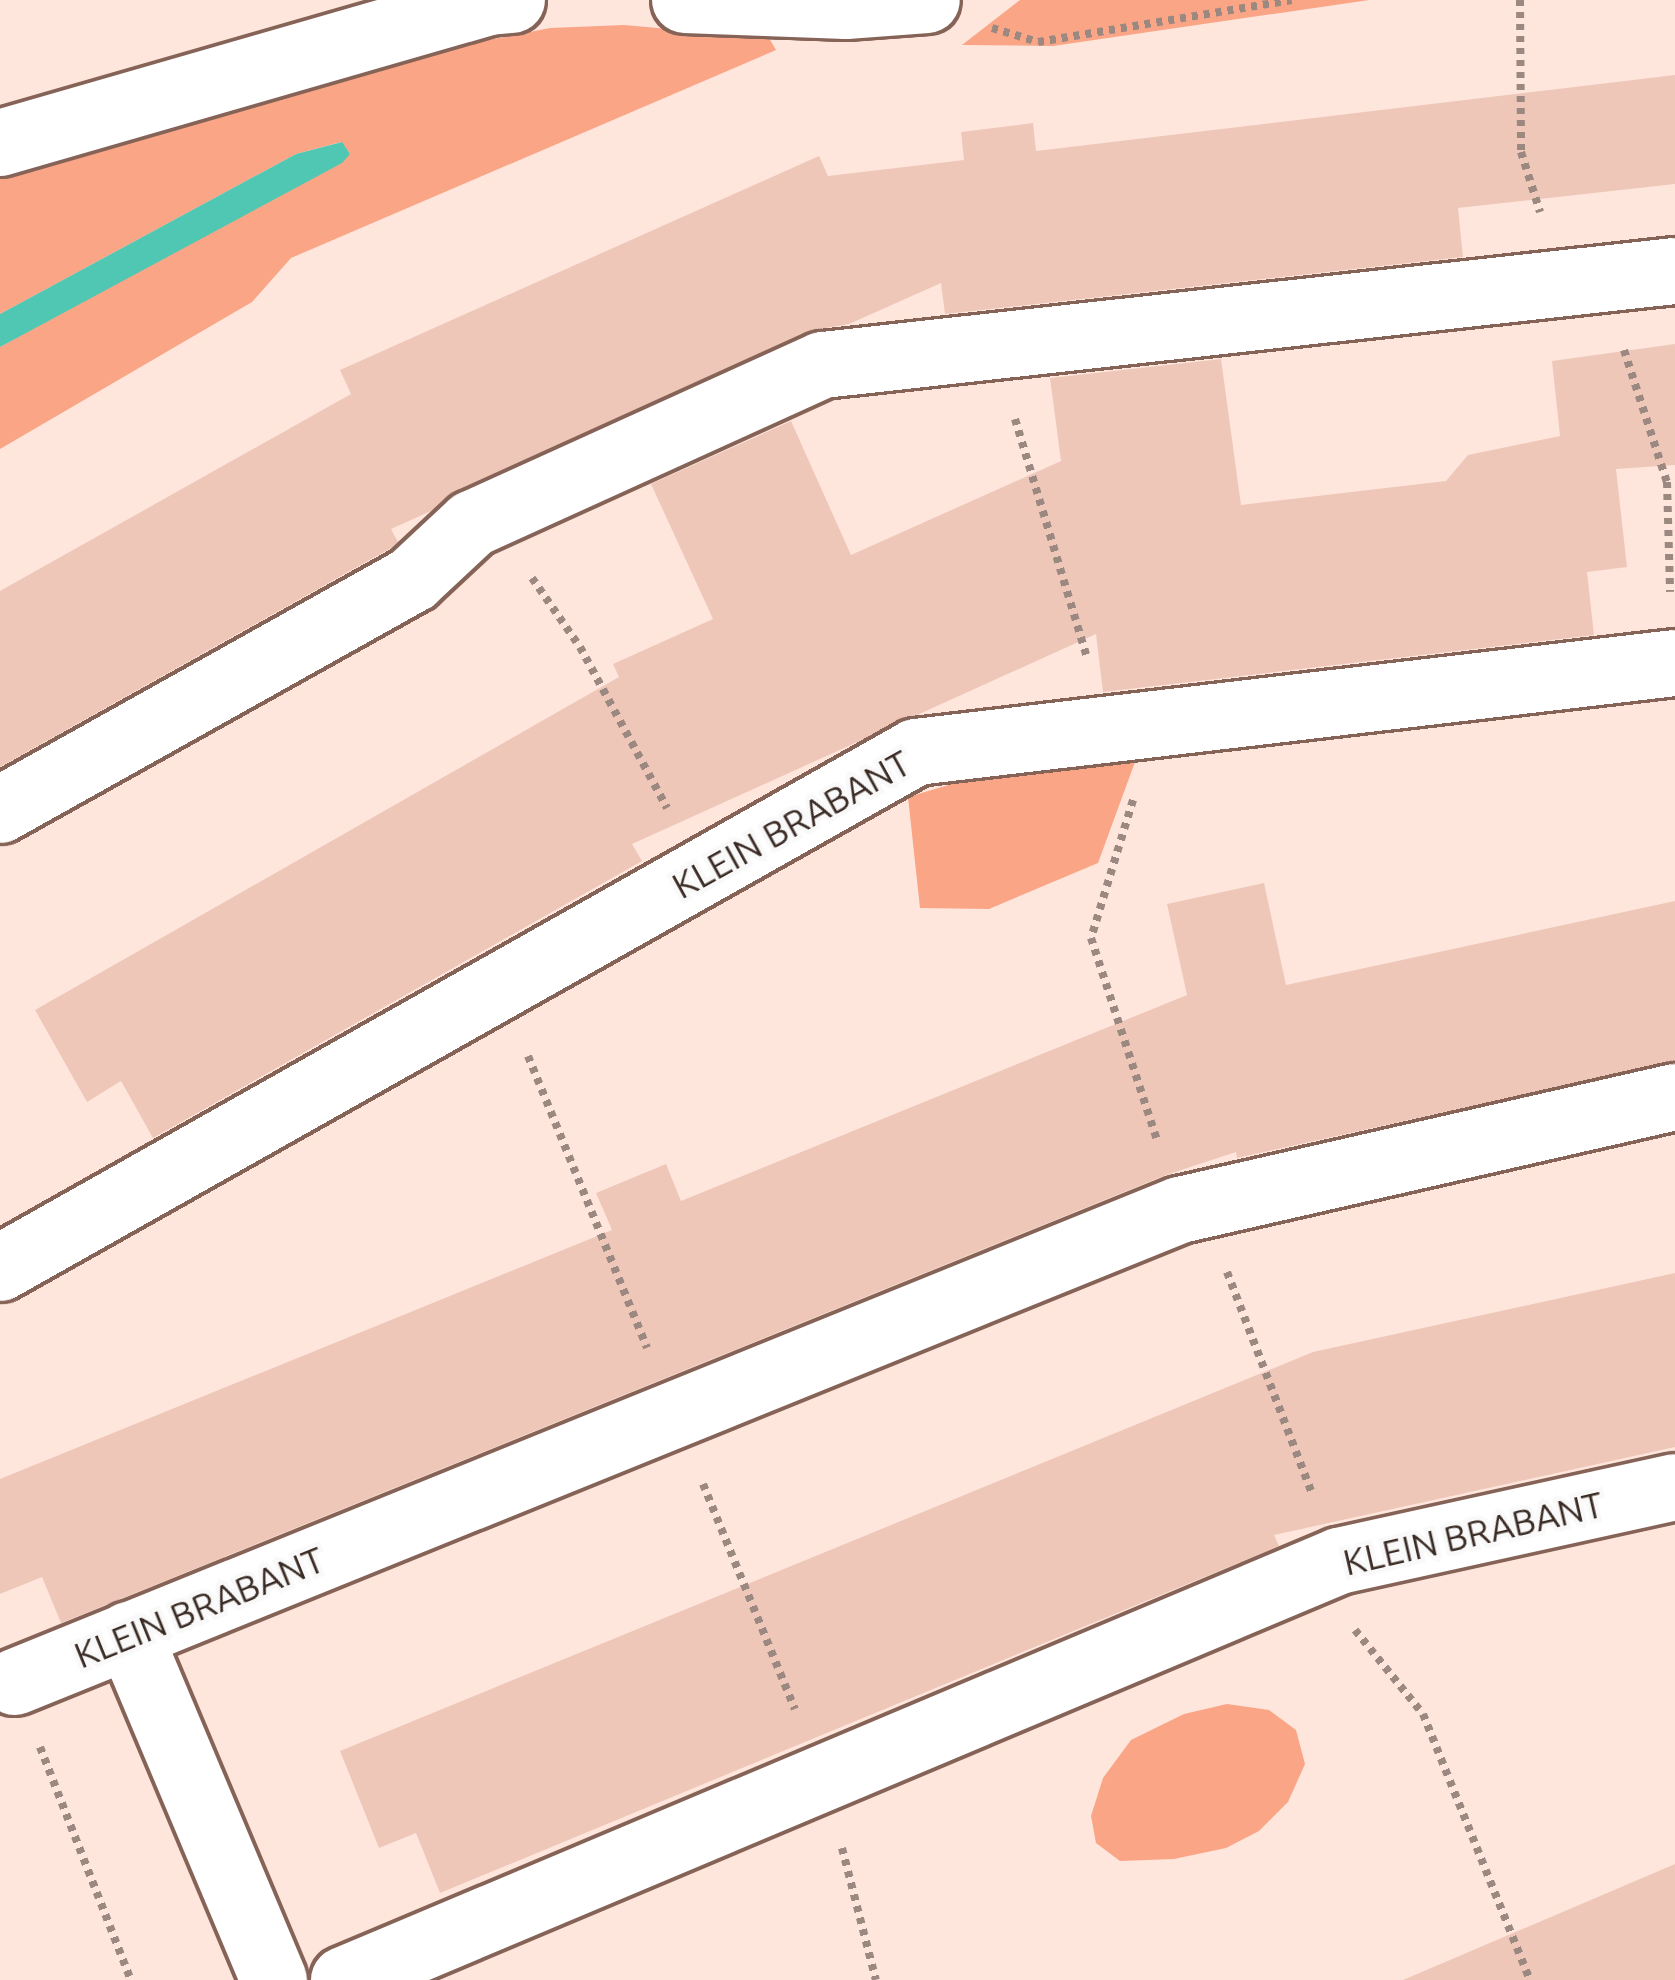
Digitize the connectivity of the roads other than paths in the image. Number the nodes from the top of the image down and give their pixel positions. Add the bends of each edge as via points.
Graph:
1 (512, 0) edge
2 (685, 0) edge
3 (921, 2) edge
4 (0, 143) edge
5 (1675, 271) edge
6 (1670, 664) edge
7 (0, 810) edge
8 (1675, 1097) edge
9 (0, 1268) edge
10 (1675, 1487) edge
11 (129, 1635) junction
12 (15, 1682) road end
13 (274, 1980) edge
14 (344, 1980) edge

1 - 4 street
2 - 3 street
5 - 7 street via 823,365 472,524 413,579
6 - 9 street, KLEIN BRABANT via 916,752
8 - 11 street, KLEIN BRABANT via 1190,1206
10 - 14 street, KLEIN BRABANT via 1326,1568
11 - 12 street, KLEIN BRABANT
11 - 13 street

